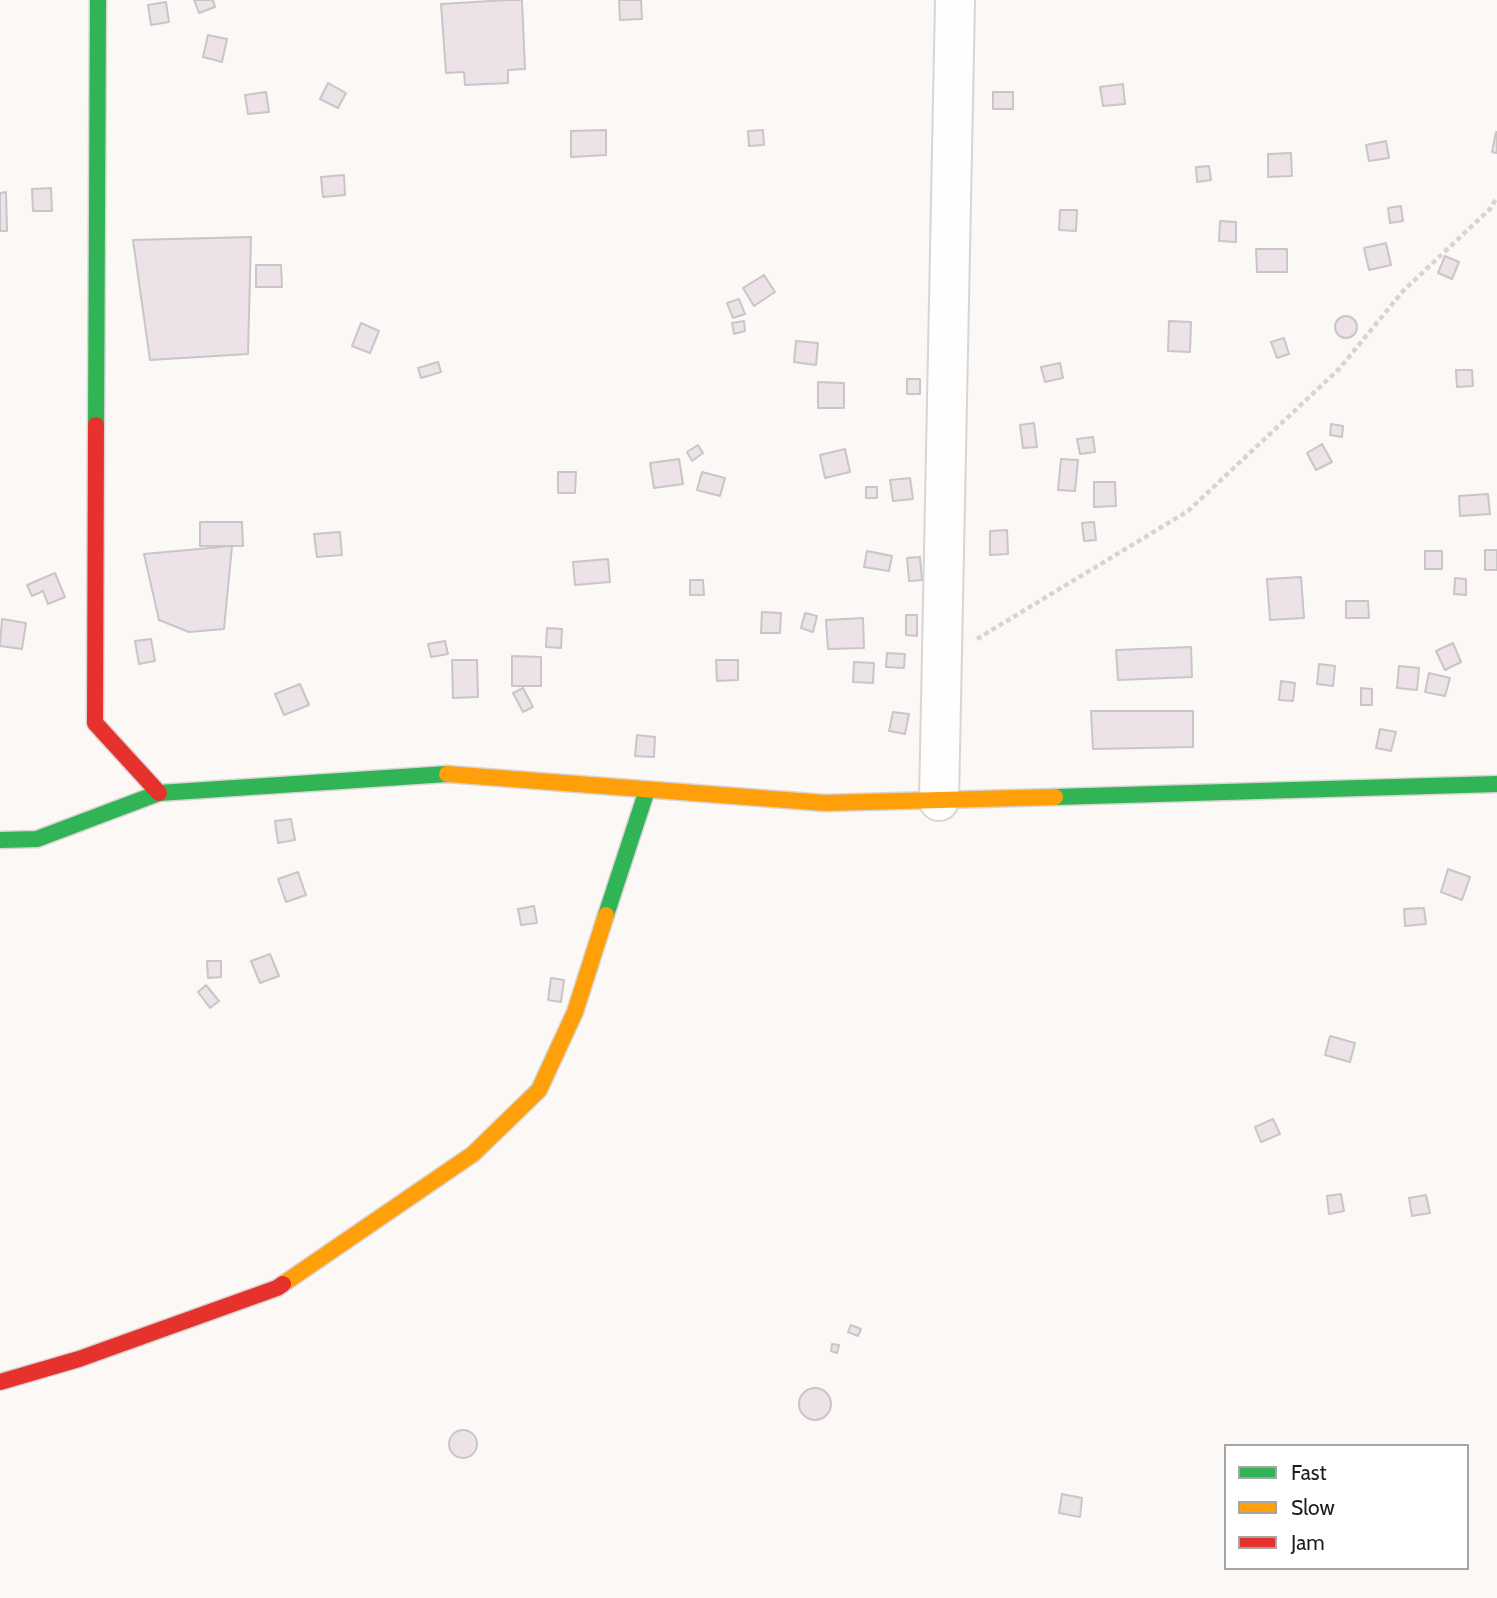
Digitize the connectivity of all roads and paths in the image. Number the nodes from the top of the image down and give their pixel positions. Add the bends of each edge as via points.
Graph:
1 (98, 0) edge
2 (955, 0) edge
3 (1497, 197) edge
4 (942, 659) junction
5 (1497, 784) edge
6 (647, 790) junction
7 (159, 793) junction
8 (939, 801) junction
9 (0, 840) edge
10 (0, 1382) edge

1 - 7 street via 95,723
2 - 4 street
3 - 4 path via 1404,291 1339,369 1188,511
4 - 8 street
5 - 8 street
6 - 7 street via 452,774
6 - 8 street via 825,803
6 - 10 street via 575,1012 539,1090 473,1154 277,1288 79,1359
7 - 9 street via 37,839

